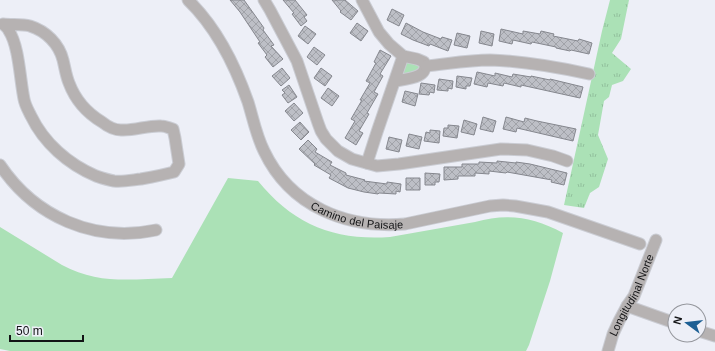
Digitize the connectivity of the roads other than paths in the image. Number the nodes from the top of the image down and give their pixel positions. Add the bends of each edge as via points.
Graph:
1 (188, 0) edge
2 (264, 0) edge
3 (362, 0) edge
4 (2, 24) edge
5 (403, 56) junction
6 (426, 66) junction
7 (589, 74) dead end
8 (395, 81) junction
9 (567, 161) dead end
10 (367, 163) junction
11 (0, 165) edge
12 (156, 230) dead end
13 (656, 240) dead end
14 (640, 244) dead end
15 (627, 306) junction
16 (667, 320) edge
17 (608, 351) edge

1 - 14 street, Camino del Paisaje via 207,22 225,50 244,91 266,156 281,179 305,200 324,212 355,222 391,225 490,206 515,206 548,212
2 - 10 street via 297,61 321,131 338,151 352,159
3 - 5 street via 379,32
4 - 4 street via 31,26 49,37 61,53 73,93 101,122 120,131 161,126 173,129 179,164 174,172 114,181 88,172 64,158 45,138 28,111 24,101 16,45
5 - 6 street via 422,61
5 - 8 street
6 - 7 street via 491,60 549,66
6 - 8 street via 424,72 417,77
8 - 10 street
9 - 10 street via 527,150 501,148 399,164 377,166
11 - 12 street via 36,204 74,224 115,233 143,233
13 - 15 street, Longitudinal Norte via 634,296
15 - 16 street
15 - 17 street, Longitudinal Norte via 613,334

